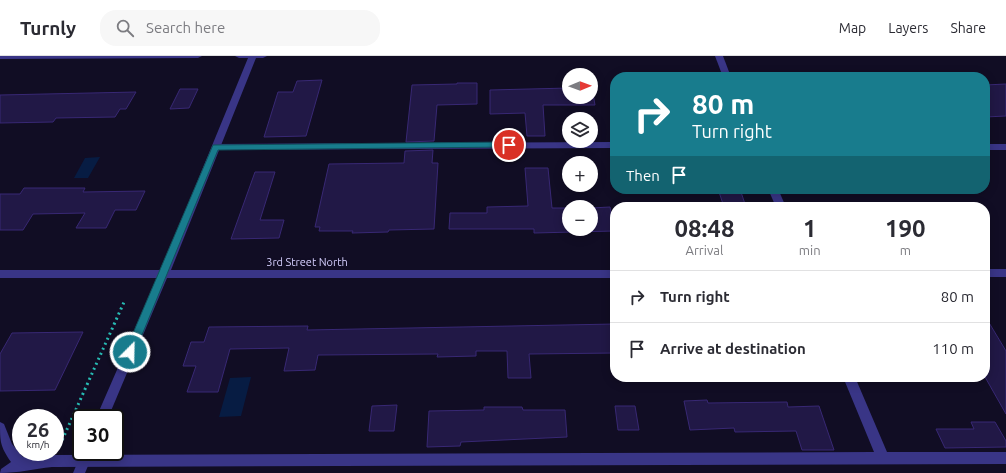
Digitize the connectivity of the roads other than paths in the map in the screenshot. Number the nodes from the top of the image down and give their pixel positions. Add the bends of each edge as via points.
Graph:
1 (198, 56) edge
2 (239, 56) edge
3 (253, 56) edge
4 (263, 56) edge
5 (718, 56) edge
6 (0, 57) edge
7 (725, 72) edge
8 (610, 145) edge
9 (216, 147) junction
10 (990, 147) edge
11 (1006, 147) edge
12 (990, 273) edge
13 (1006, 273) edge
14 (0, 274) edge
15 (164, 274) junction
16 (610, 274) edge
17 (851, 382) edge
18 (106, 409) edge
19 (0, 428) edge
20 (883, 458) junction
21 (1006, 458) edge
22 (83, 462) edge
23 (20, 464) junction
24 (5, 473) edge

1 - 6 street
2 - 3 street
3 - 4 street
3 - 9 street
5 - 7 street
8 - 9 street
9 - 15 street
10 - 11 street
12 - 13 street
14 - 15 street, 3rd Street North
15 - 16 street, 3rd Street North
15 - 18 street
17 - 20 street
19 - 23 street via 6,448
20 - 21 street
20 - 22 street
22 - 23 street
23 - 24 street

